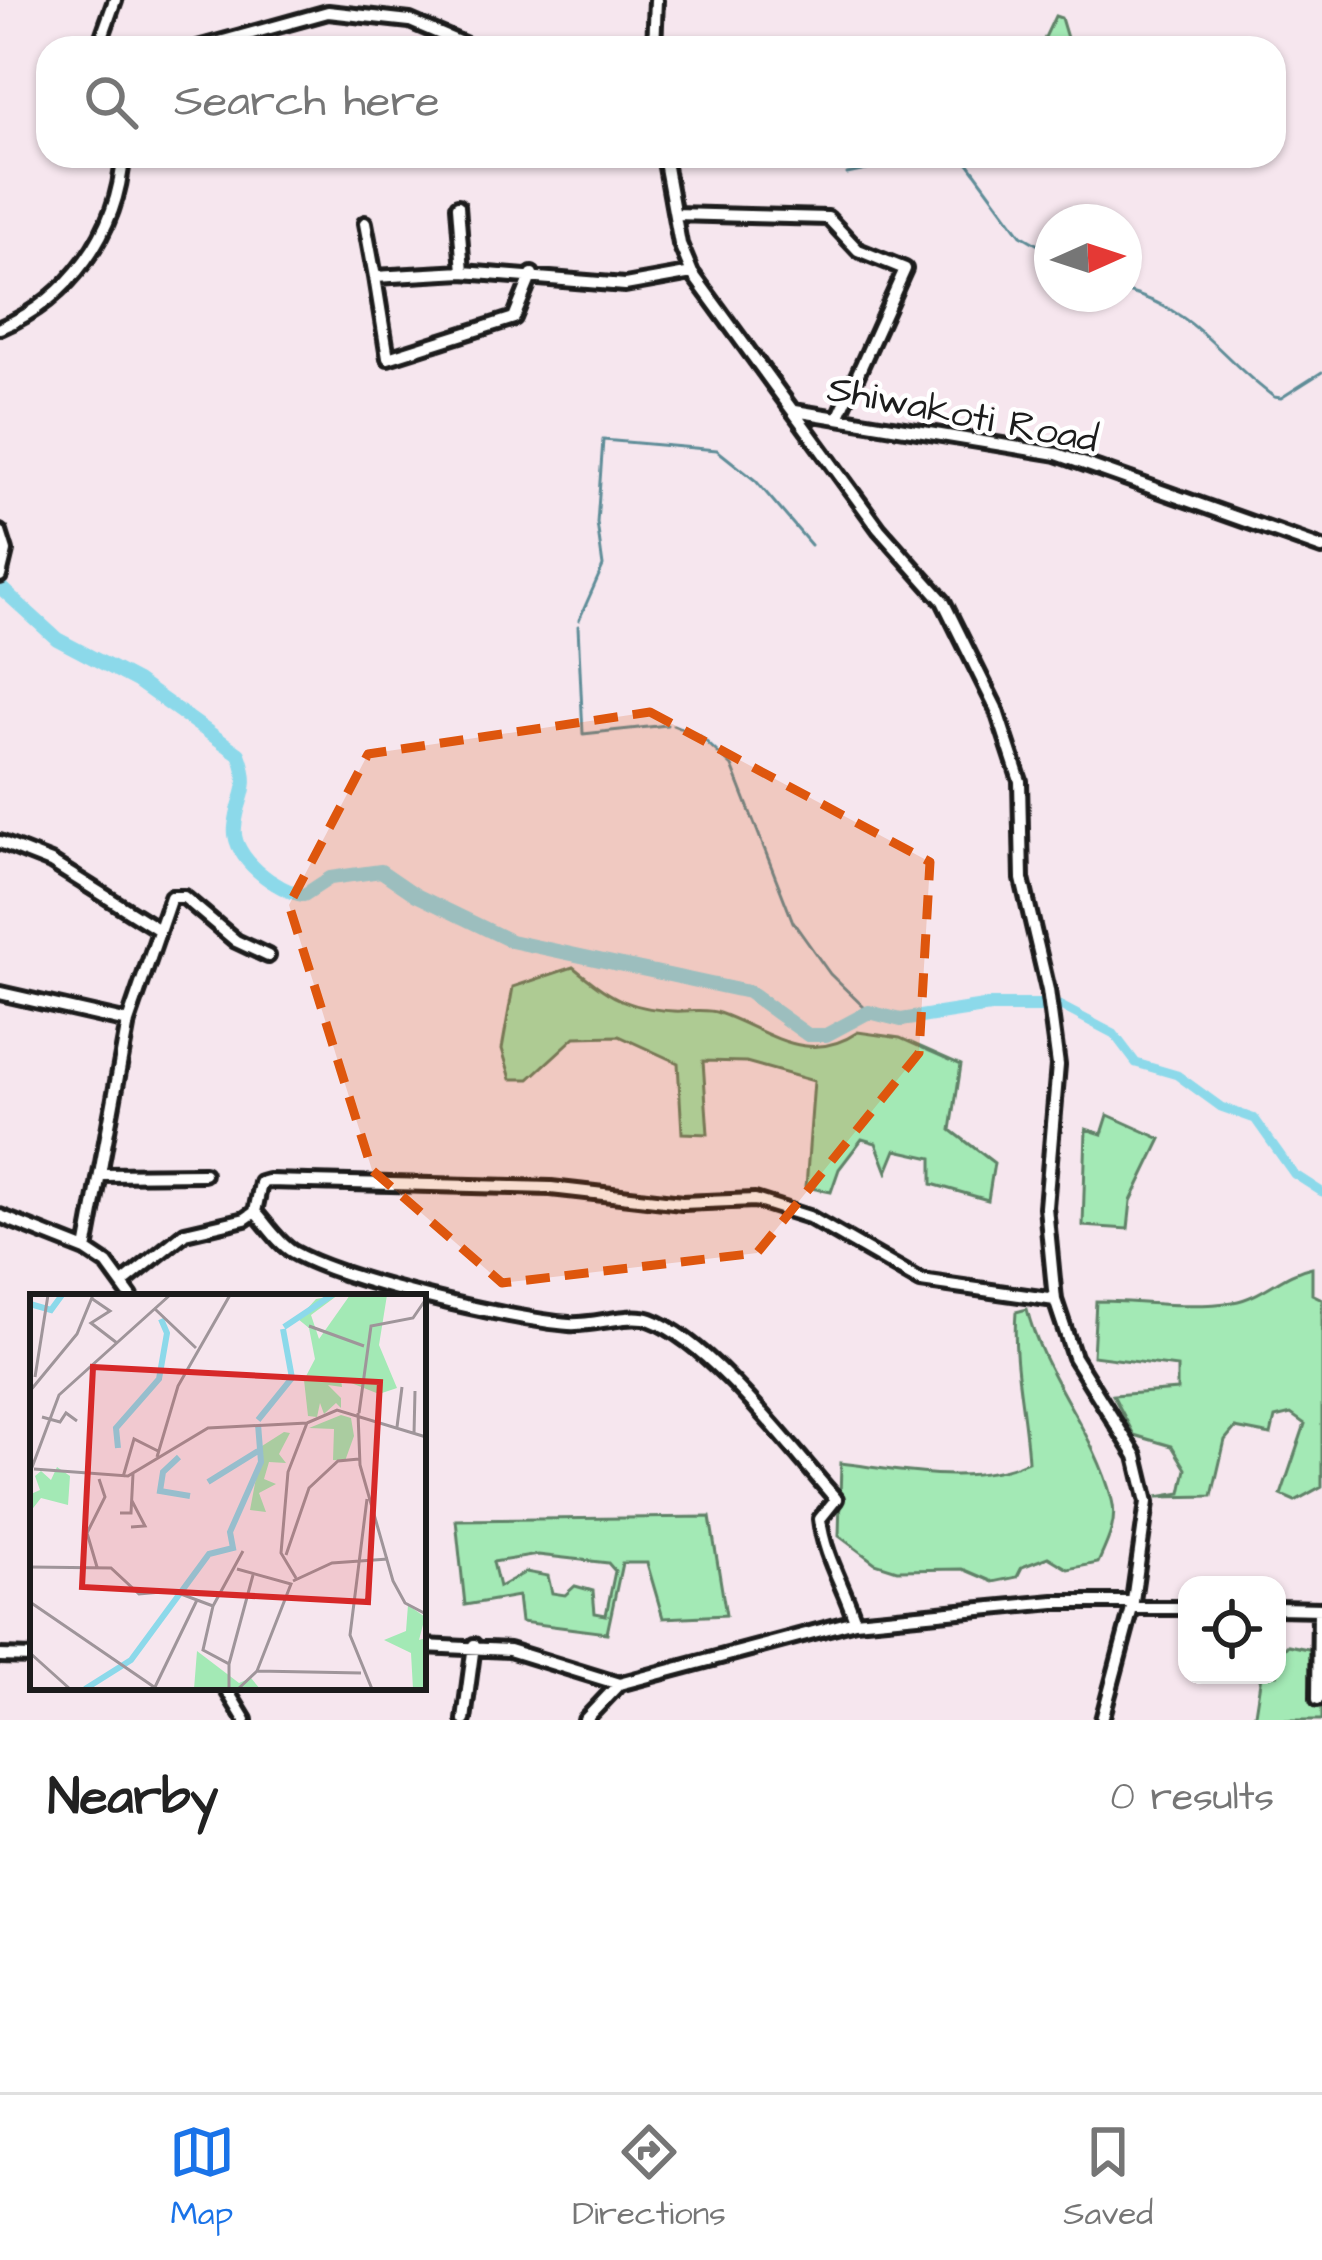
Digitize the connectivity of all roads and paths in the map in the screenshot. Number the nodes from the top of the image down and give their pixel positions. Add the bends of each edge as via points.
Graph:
1 (115, 0) edge
2 (656, 0) edge
3 (102, 36) edge
4 (241, 36) edge
5 (445, 36) edge
6 (654, 36) edge
7 (119, 168) edge
8 (666, 168) edge
9 (458, 206) dead end
10 (675, 214) junction
11 (365, 223) dead end
12 (463, 272) junction
13 (692, 273) junction
14 (532, 274) junction
15 (375, 277) junction
16 (0, 328) edge
17 (795, 411) junction
18 (839, 416) junction
19 (0, 532) edge
20 (1322, 548) edge
21 (0, 576) edge
22 (0, 842) edge
23 (156, 928) junction
24 (268, 956) dead end
25 (0, 993) edge
26 (128, 1022) junction
27 (204, 1174) dead end
28 (101, 1175) junction
29 (255, 1212) junction
30 (0, 1216) edge
31 (86, 1250) junction
32 (124, 1282) junction
33 (130, 1294) edge
34 (1055, 1300) junction
35 (1132, 1605) junction
36 (1178, 1608) edge
37 (1286, 1608) edge
38 (1321, 1610) edge
39 (855, 1622) junction
40 (474, 1645) junction
41 (426, 1646) edge
42 (0, 1656) edge
43 (30, 1657) edge
44 (620, 1684) junction
45 (226, 1690) edge
46 (1318, 1699) dead end
47 (245, 1720) edge
48 (464, 1720) edge
49 (585, 1720) edge
50 (1102, 1720) edge

1 - 3 street
2 - 6 street
4 - 5 street via 328,12 410,21
7 - 16 street via 93,253 76,277
8 - 10 street
9 - 12 street
10 - 13 street
10 - 18 street via 828,218 858,250 905,269
11 - 15 street
12 - 14 street
12 - 15 street
13 - 14 street via 625,285
13 - 17 street
14 - 15 street via 514,318 388,358
17 - 18 street, Shiwakoti Road
17 - 34 street via 879,529 943,601 996,708 1020,781 1022,879 1058,1065 1046,1189
18 - 20 street, Shiwakoti Road via 1058,454
19 - 21 street
22 - 23 street via 51,862
23 - 24 street via 175,894
23 - 26 street
25 - 26 street
26 - 28 street
27 - 28 street
28 - 31 street
29 - 32 street via 185,1232
29 - 34 street via 268,1181 755,1200 809,1217 920,1281
29 - 39 street via 293,1252 357,1276 549,1322 646,1318 667,1330 747,1396 836,1499 820,1519 822,1540
30 - 31 street
31 - 32 street
32 - 33 street
34 - 35 street via 1074,1357 1143,1471 1147,1502
35 - 36 street
35 - 39 street via 1054,1602
35 - 50 street
37 - 38 street
38 - 46 street
39 - 44 street
40 - 41 street
40 - 44 street
40 - 48 street
42 - 43 street
44 - 49 street
45 - 47 street

